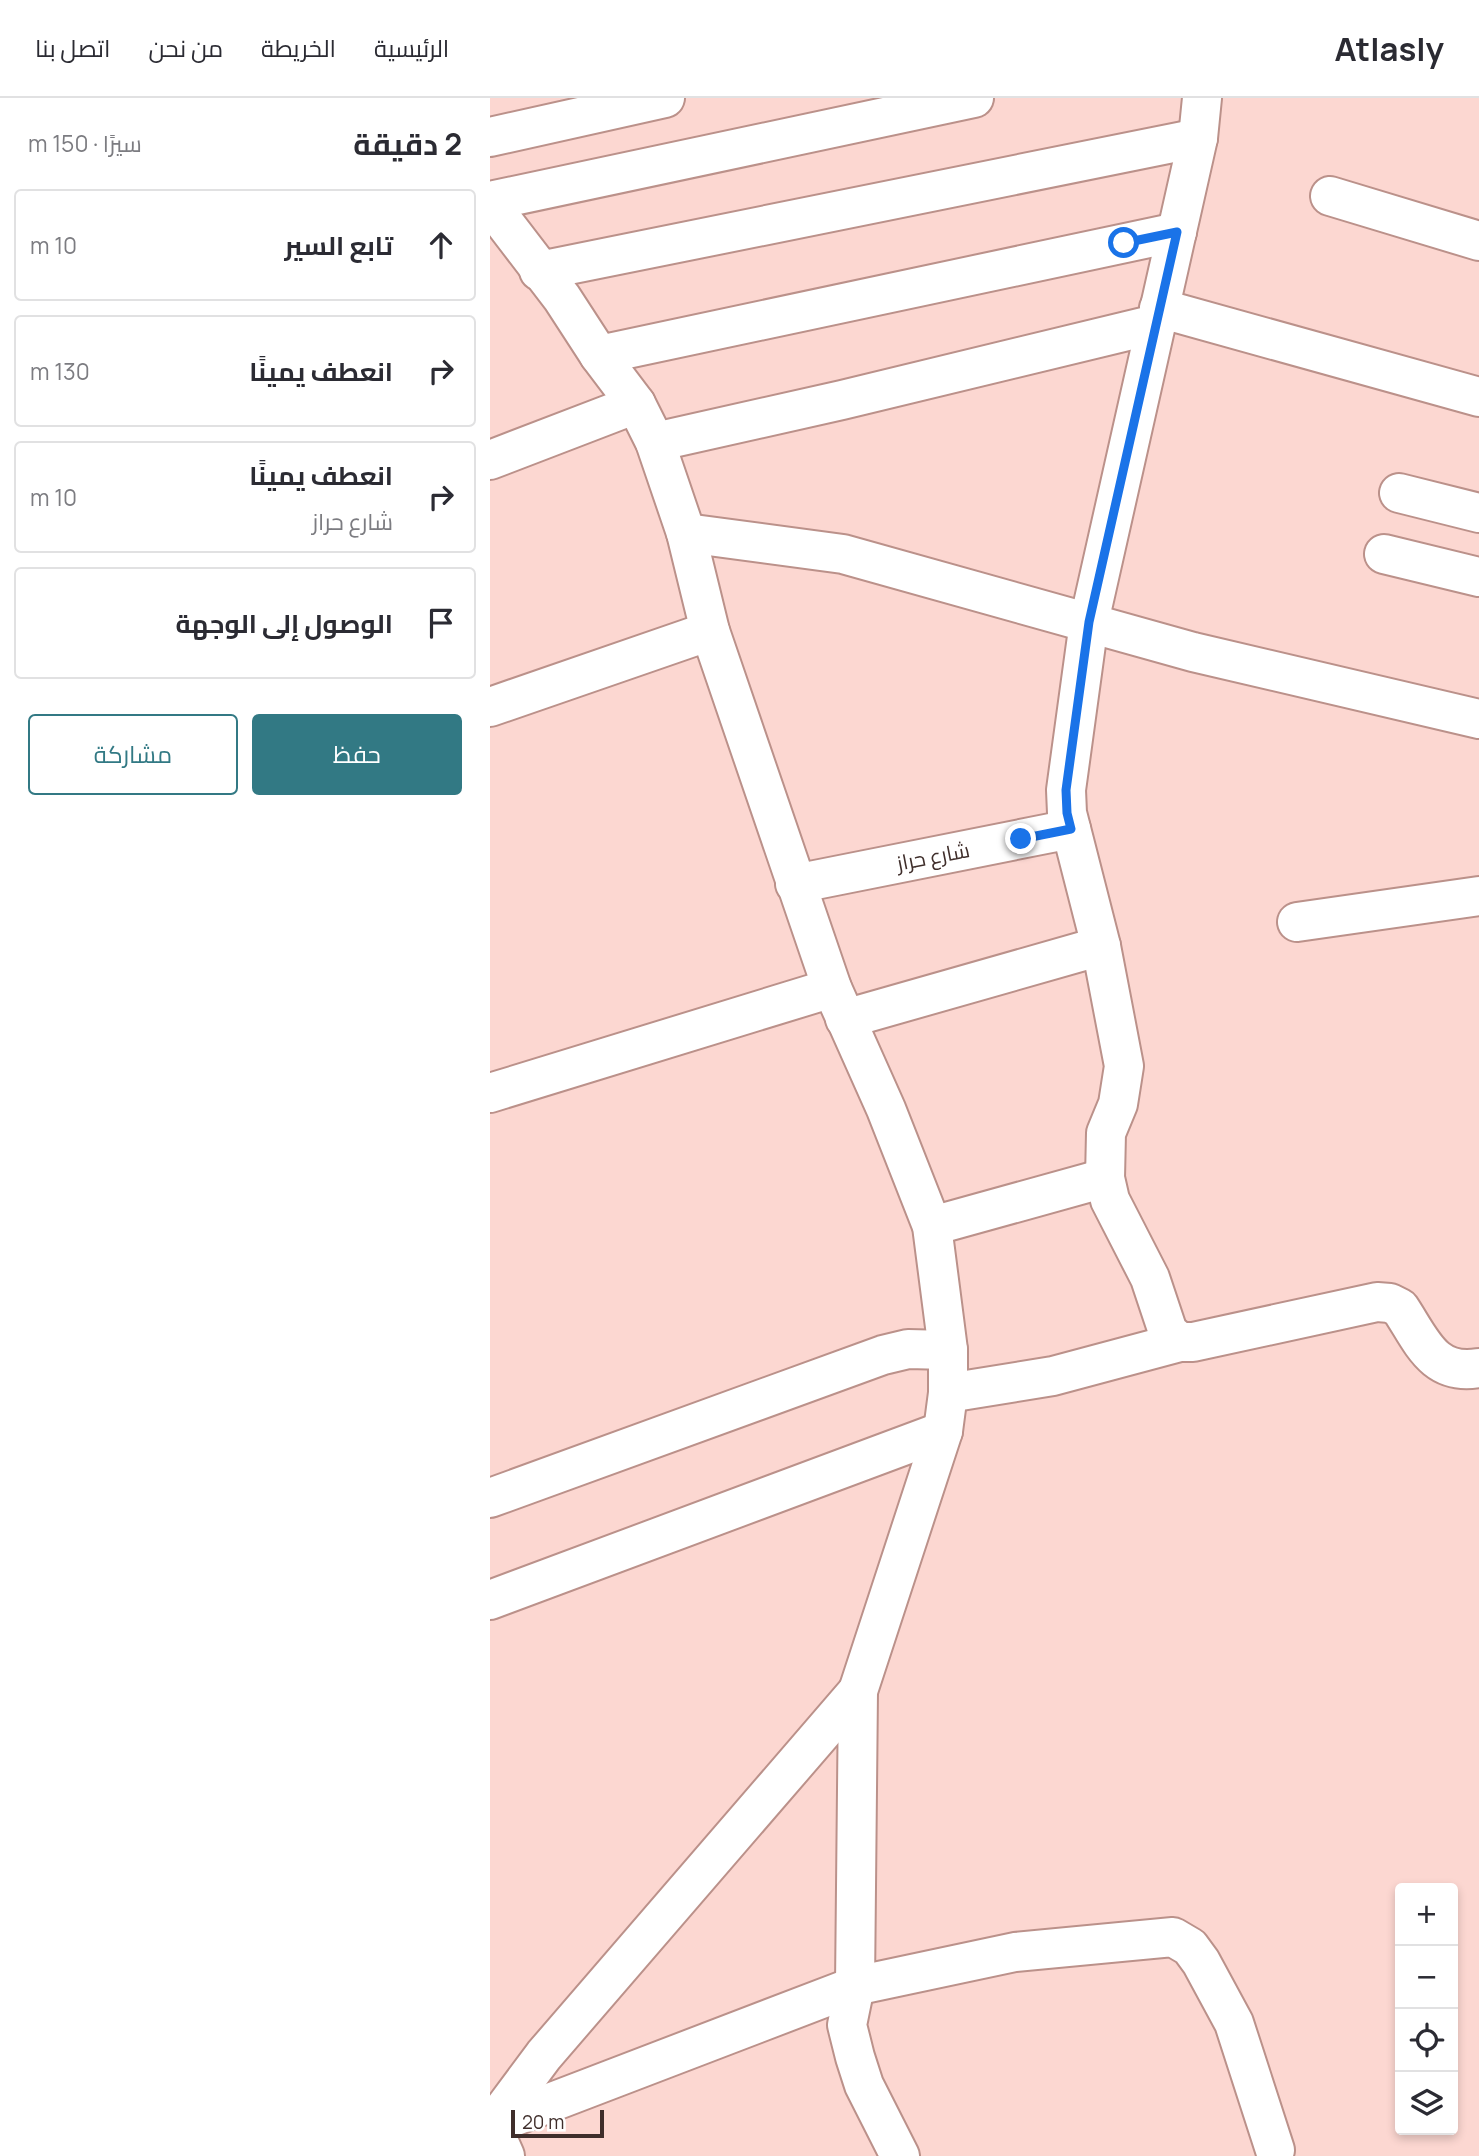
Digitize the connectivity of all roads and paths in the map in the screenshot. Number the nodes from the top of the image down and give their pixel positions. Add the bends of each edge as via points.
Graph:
1 (665, 98) edge
2 (974, 98) edge
3 (1202, 98) edge
4 (490, 137) edge
5 (1198, 138) junction
6 (1329, 196) dead end
7 (490, 202) edge
8 (1177, 232) junction
9 (1479, 241) edge
10 (539, 271) junction
11 (1157, 316) junction
12 (599, 355) junction
13 (1479, 397) edge
14 (636, 404) junction
15 (655, 442) junction
16 (490, 460) edge
17 (1399, 493) dead end
18 (1479, 513) edge
19 (686, 533) junction
20 (1384, 554) dead end
21 (1479, 577) edge
22 (1089, 622) junction
23 (710, 631) junction
24 (490, 707) edge
25 (1479, 719) edge
26 (1071, 829) junction
27 (795, 884) junction
28 (1479, 896) edge
29 (1297, 922) dead end
30 (1101, 946) junction
31 (838, 1004) junction
32 (490, 1093) edge
33 (1105, 1178) junction
34 (932, 1226) junction
35 (1180, 1342) junction
36 (948, 1350) junction
37 (1479, 1368) edge
38 (947, 1393) junction
39 (943, 1432) junction
40 (490, 1497) edge
41 (490, 1600) edge
42 (858, 1691) junction
43 (855, 1986) junction
44 (496, 2134) edge
45 (1275, 2150) dead end
46 (900, 2156) edge

1 - 4 street
2 - 7 street
3 - 5 street
5 - 8 street
5 - 10 street
6 - 9 street
7 - 10 street
8 - 11 street
8 - 12 street
10 - 12 street
11 - 13 street
11 - 15 street via 842,400
11 - 22 street
12 - 14 street
14 - 15 street
14 - 16 street
15 - 19 street
17 - 18 street
19 - 22 street via 843,554
19 - 23 street
20 - 21 street
22 - 25 street via 1193,652
22 - 26 street via 1066,790
23 - 24 street
23 - 27 street
26 - 27 street, شارع حراز
26 - 30 street
27 - 31 street
28 - 29 street
30 - 31 street
30 - 33 street via 1124,1066 1118,1104 1107,1133
31 - 32 street
31 - 34 street
33 - 34 street
33 - 35 street via 1110,1200 1150,1278 1168,1332
34 - 36 street
35 - 37 street via 1377,1302 1391,1303 1400,1308 1437,1362 1452,1369
35 - 38 street via 1053,1376
36 - 38 street
36 - 40 street via 908,1349 883,1355
38 - 39 street
39 - 41 street
39 - 42 street
42 - 43 street
42 - 44 street via 544,2055
43 - 44 street
43 - 45 street via 1015,1952 1172,1937 1190,1947 1201,1962 1234,2023
43 - 46 street via 847,2025 855,2057

